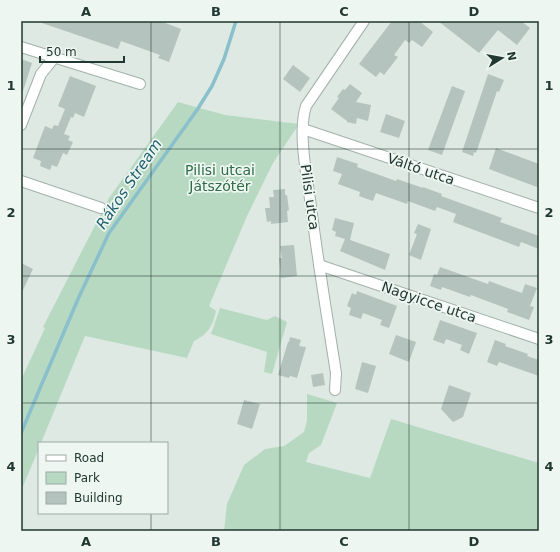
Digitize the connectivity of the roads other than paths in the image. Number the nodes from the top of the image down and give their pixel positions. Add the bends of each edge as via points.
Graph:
1 (364, 21) edge
2 (21, 47) edge
3 (54, 58) junction
4 (140, 84) dead end
5 (21, 125) edge
6 (303, 129) junction
7 (21, 181) edge
8 (101, 208) dead end
9 (539, 208) edge
10 (318, 265) junction
11 (539, 339) edge
12 (335, 390) dead end

1 - 6 street, Pilisi utca via 306,106
2 - 3 street
3 - 4 street
3 - 5 street via 41,74
6 - 9 street, Váltó utca
6 - 10 street, Pilisi utca via 303,148
7 - 8 street
10 - 11 street, Nagyicce utca
10 - 12 street, Pilisi utca via 336,373

